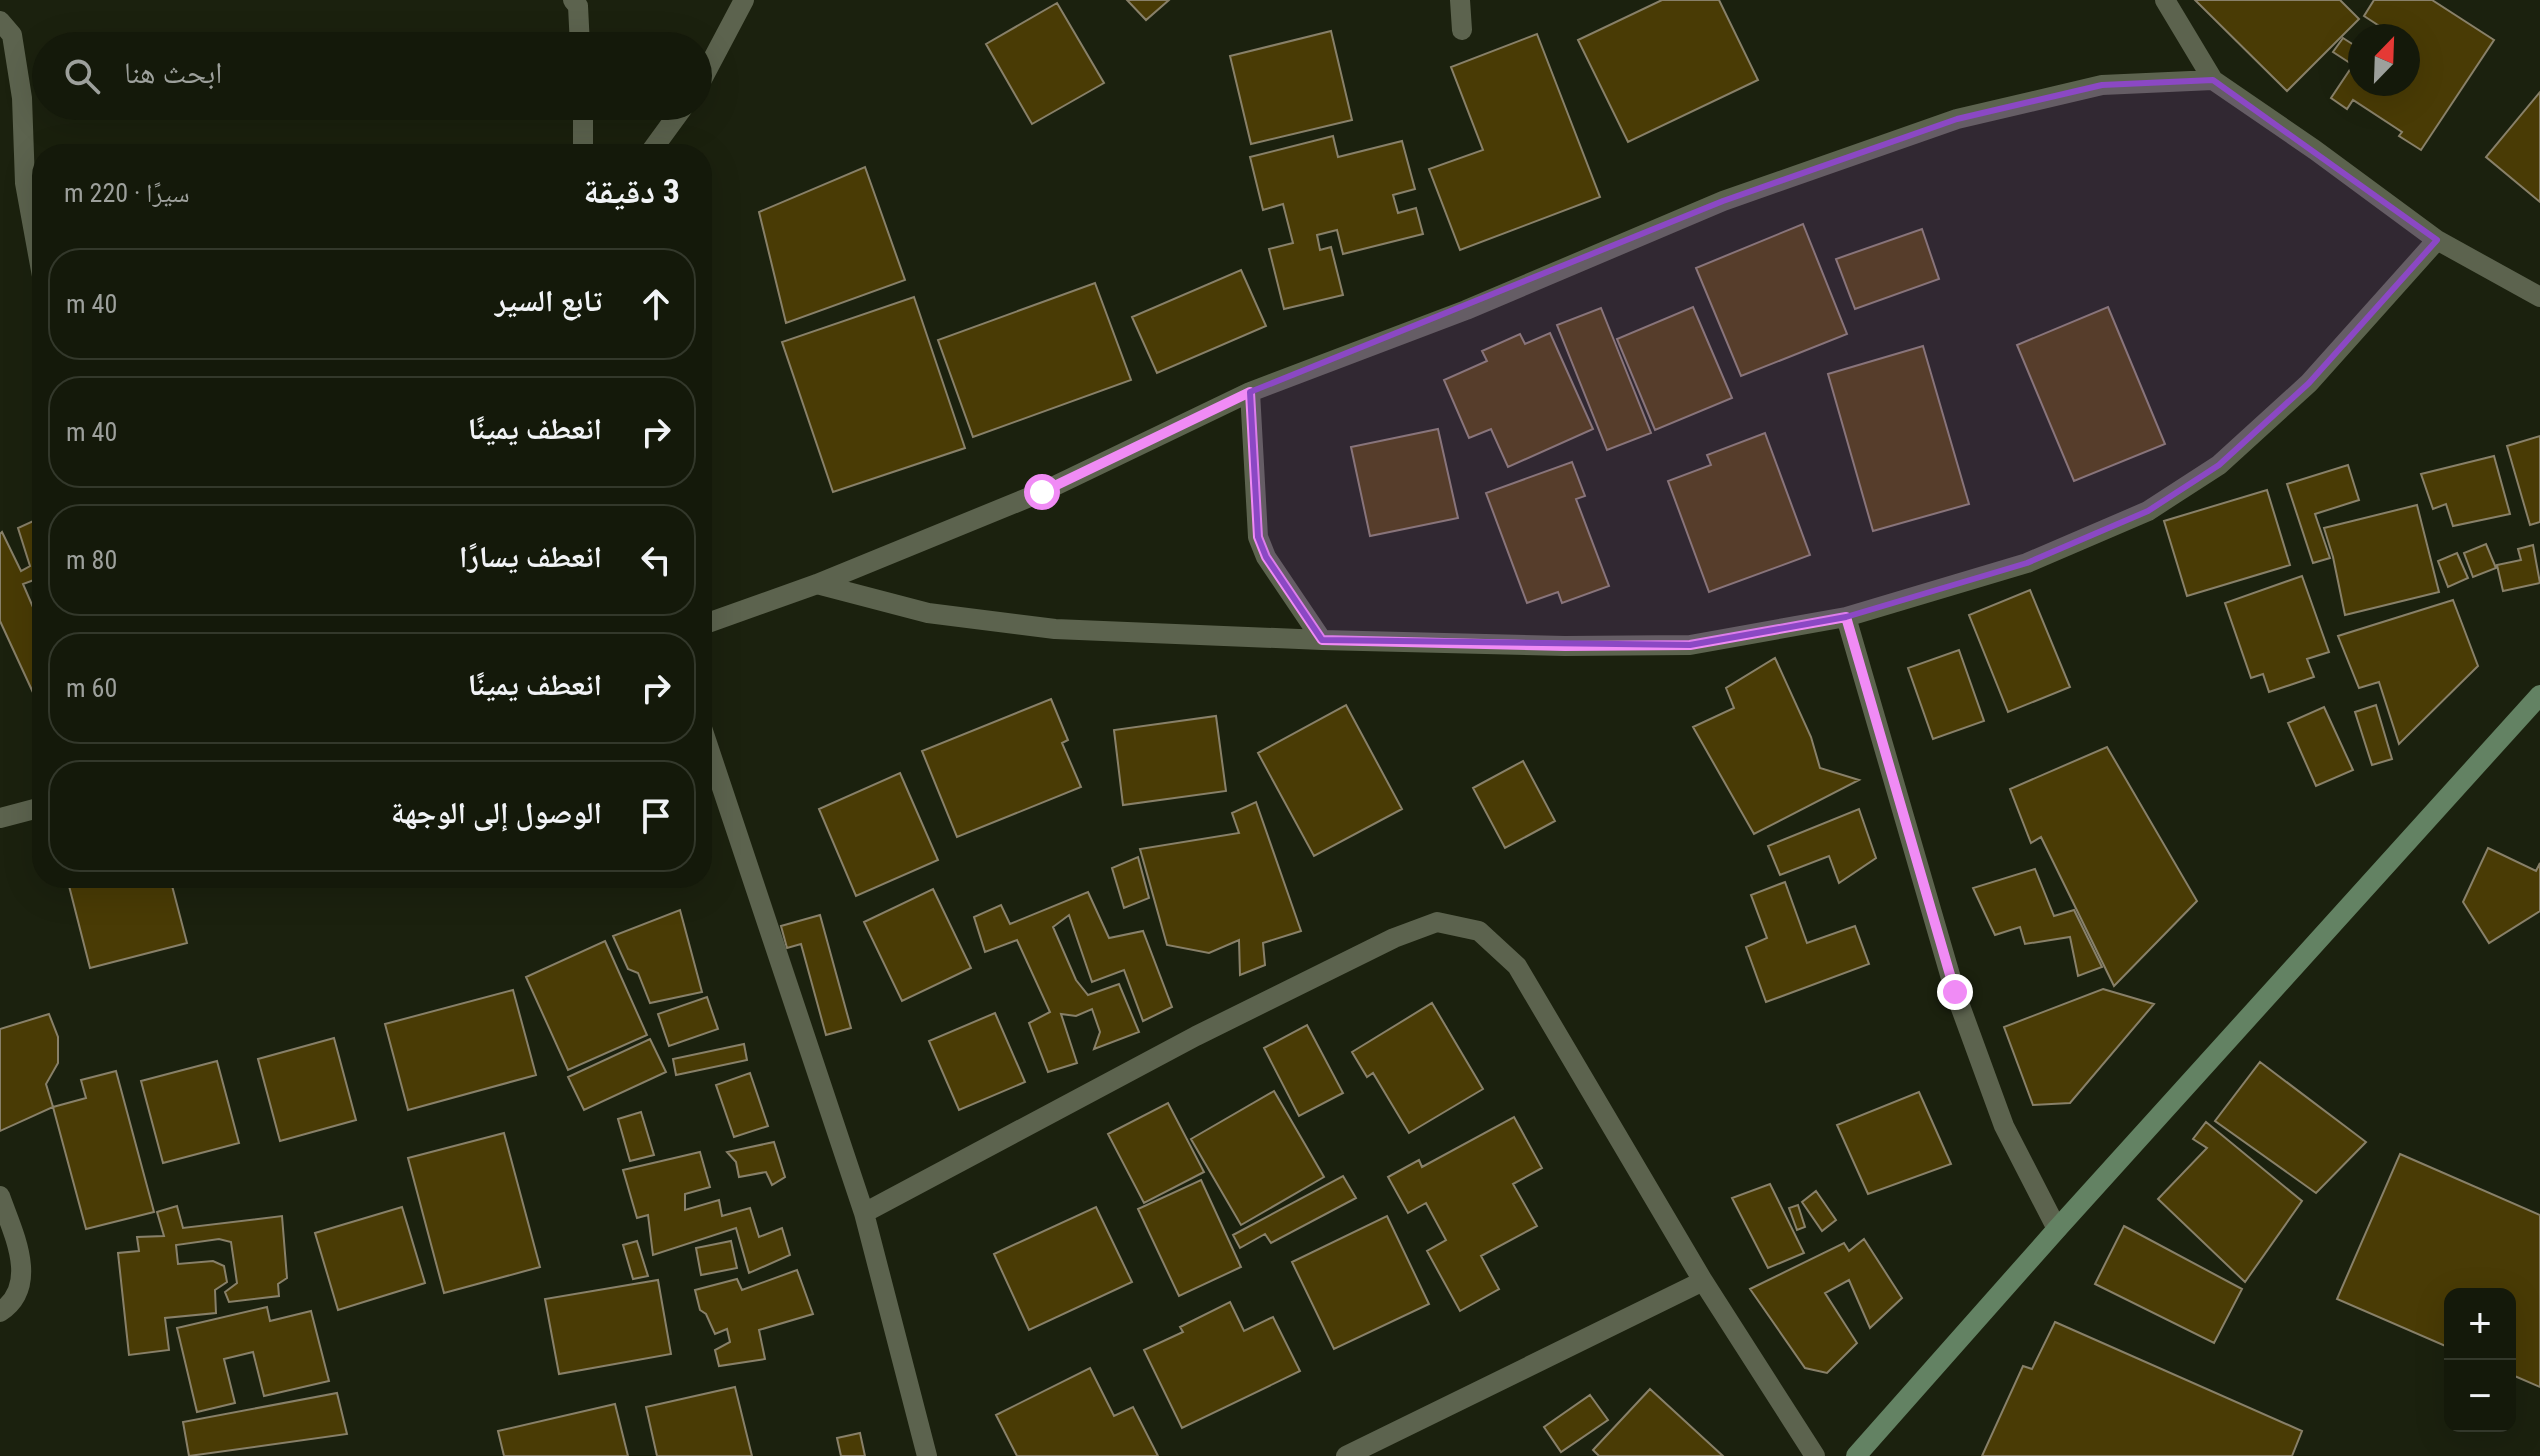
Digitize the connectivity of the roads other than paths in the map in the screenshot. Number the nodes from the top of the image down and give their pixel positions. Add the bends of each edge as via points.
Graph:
1 (573, 0) edge
2 (744, 0) edge
3 (1460, 0) edge
4 (2165, 0) edge
5 (0, 21) edge
6 (1462, 30) dead end
7 (579, 32) edge
8 (712, 61) edge
9 (2213, 80) junction
10 (583, 120) edge
11 (674, 120) edge
12 (583, 144) edge
13 (656, 144) edge
14 (32, 221) edge
15 (2437, 240) junction
16 (2540, 297) edge
17 (1250, 392) junction
18 (817, 584) junction
19 (1846, 617) junction
20 (712, 621) edge
21 (1322, 640) junction
22 (2540, 695) edge
23 (712, 758) edge
24 (32, 810) edge
25 (0, 818) edge
26 (0, 1196) edge
27 (864, 1213) junction
28 (2057, 1229) junction
29 (1703, 1281) junction
30 (0, 1312) edge
31 (927, 1456) edge
32 (1346, 1456) edge
33 (1815, 1456) edge
34 (1856, 1456) edge

1 - 7 street
2 - 8 street
3 - 6 street
4 - 9 street
5 - 14 street via 12,35
9 - 15 street
9 - 17 street via 2102,85 1957,119 1723,201 1466,310
10 - 12 street
11 - 13 street
15 - 16 street
15 - 19 street via 2309,383 2219,465 2148,511 2027,563
17 - 18 street via 1042,492
17 - 21 street via 1258,537
18 - 20 street
18 - 21 street via 928,613 1055,629
19 - 21 street via 1690,645
19 - 28 street via 1955,992 2004,1126
22 - 28 street
23 - 27 street
24 - 25 street
26 - 30 street via 21,1258 21,1286
27 - 29 street via 1196,1036 1437,922 1479,931 1517,966
27 - 31 street
28 - 34 street
29 - 32 street
29 - 33 street

